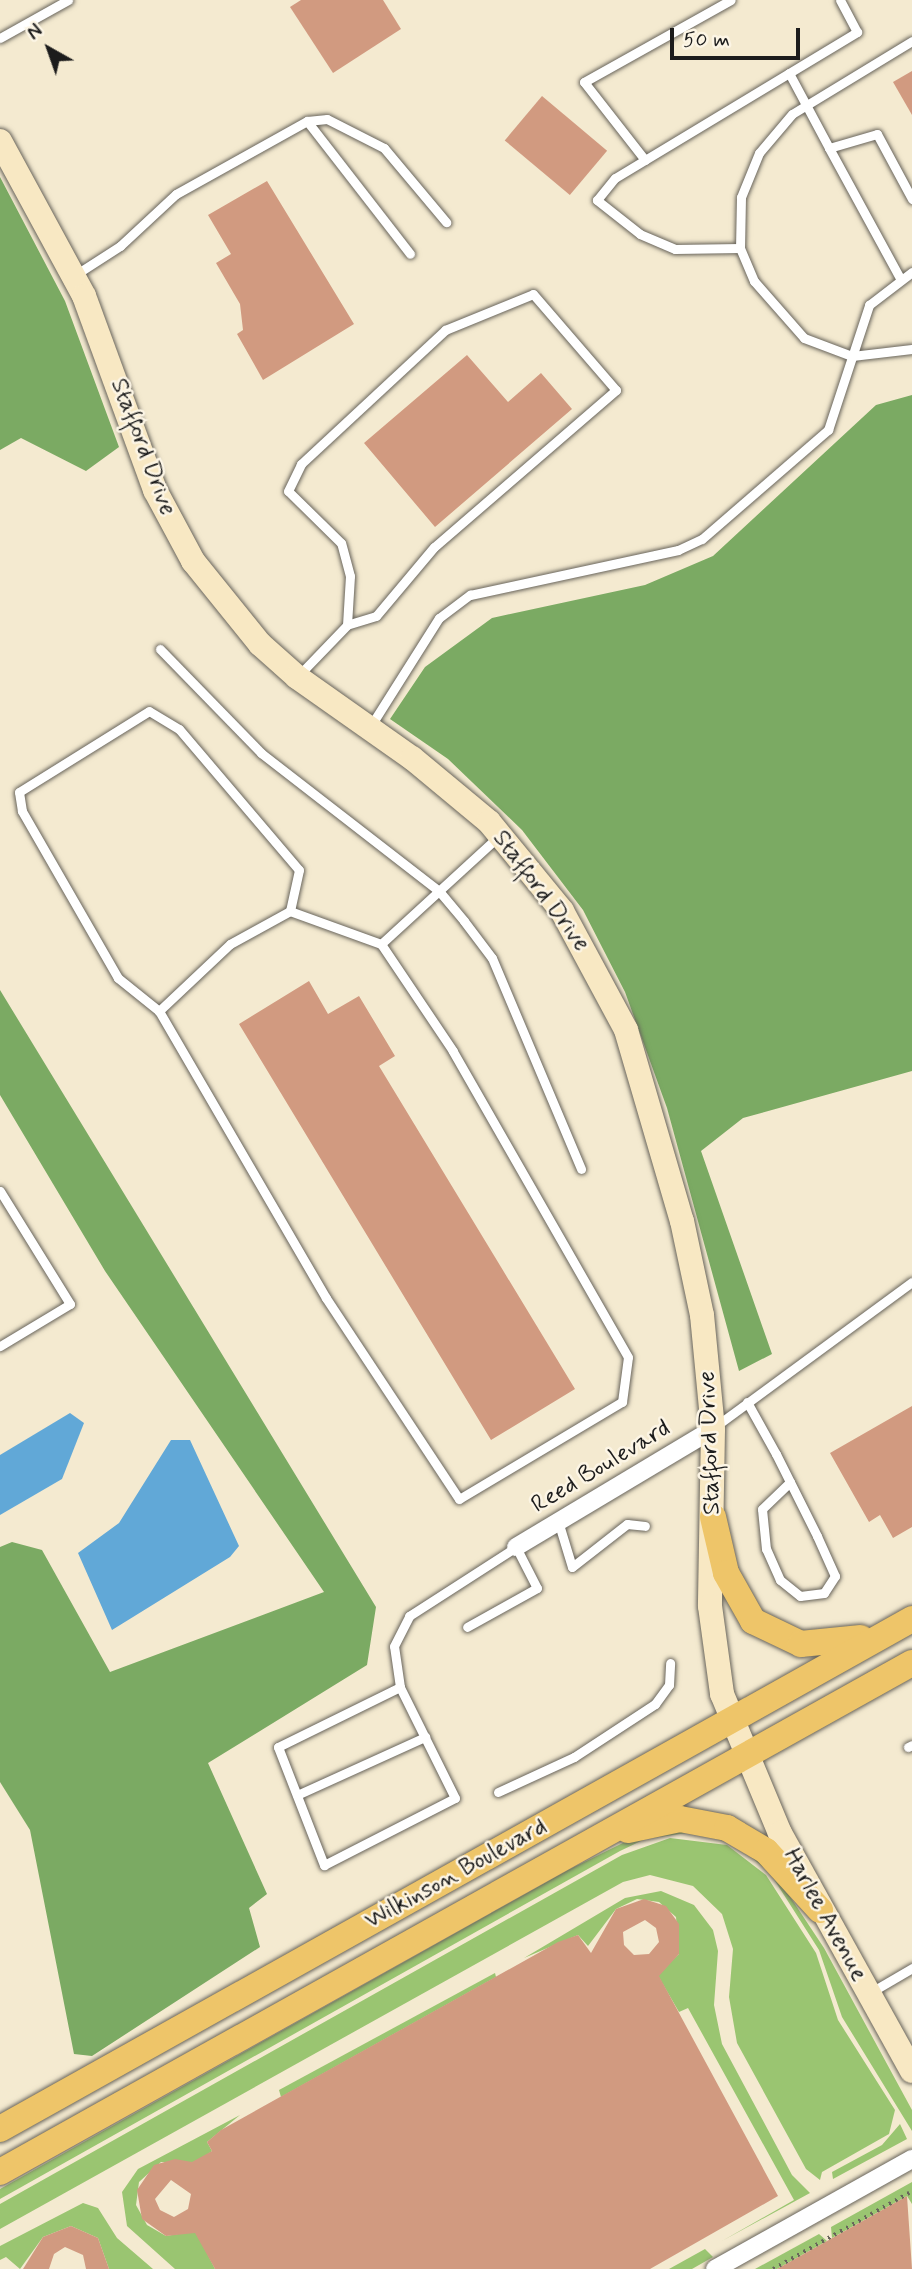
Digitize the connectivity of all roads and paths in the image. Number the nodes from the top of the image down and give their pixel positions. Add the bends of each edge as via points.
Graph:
1 (68, 0) edge
2 (731, 0) edge
3 (840, 0) edge
4 (0, 38) edge
5 (912, 41) edge
6 (789, 73) junction
7 (808, 102) junction
8 (307, 121) junction
9 (0, 141) edge
10 (829, 148) junction
11 (646, 159) junction
12 (912, 199) edge
13 (446, 222) dead end
14 (740, 248) junction
15 (410, 254) dead end
16 (912, 272) edge
17 (74, 276) junction
18 (900, 278) junction
19 (912, 349) edge
20 (852, 356) junction
21 (346, 625) junction
22 (160, 649) dead end
23 (297, 677) junction
24 (369, 728) junction
25 (500, 834) junction
26 (439, 891) junction
27 (290, 911) junction
28 (382, 944) junction
29 (159, 1011) junction
30 (581, 1169) dead end
31 (0, 1191) edge
32 (912, 1282) edge
33 (0, 1346) edge
34 (747, 1402) junction
35 (713, 1429) junction
36 (790, 1482) junction
37 (713, 1517) junction
38 (558, 1521) junction
39 (645, 1526) dead end
40 (516, 1547) junction
41 (912, 1619) edge
42 (467, 1627) dead end
43 (670, 1663) dead end
44 (912, 1663) edge
45 (400, 1687) junction
46 (730, 1720) junction
47 (425, 1737) junction
48 (745, 1755) junction
49 (498, 1792) dead end
50 (297, 1795) junction
51 (584, 1845) junction
52 (820, 1910) junction
53 (912, 1968) edge
54 (869, 1993) junction
55 (145, 2047) junction
56 (912, 2071) edge
57 (164, 2080) junction
58 (0, 2129) edge
59 (912, 2159) edge
60 (0, 2172) edge
61 (909, 2193) dead end
62 (715, 2269) edge
63 (773, 2269) edge

1 - 4 lane
2 - 11 lane via 584,82
3 - 6 lane via 857,32
5 - 7 lane
6 - 7 lane
6 - 11 lane
7 - 10 lane
7 - 14 lane via 759,153 741,197
8 - 13 lane via 327,119 384,148
8 - 15 lane
8 - 17 lane via 176,194 120,246
9 - 17 street, Stafford Drive
10 - 12 lane via 877,134
10 - 18 lane
11 - 14 lane via 615,178 597,200 639,234 675,249
14 - 20 lane via 754,281 804,338
16 - 18 lane
17 - 23 street, Stafford Drive via 165,512 232,613
18 - 20 lane via 869,305
19 - 20 lane
20 - 24 lane via 828,430 702,539 678,550 470,595 439,618
21 - 21 lane via 350,576 341,543 288,491 301,464 445,330 533,294 616,390 435,547 376,616
21 - 23 lane
22 - 26 lane via 200,697 261,752
23 - 24 street, Stafford Drive
24 - 25 street, Stafford Drive via 457,792
25 - 26 lane
25 - 35 street, Stafford Drive via 562,911 626,1030 682,1221 702,1315
26 - 28 lane
26 - 30 lane via 492,958
27 - 28 lane
27 - 29 lane via 230,944
27 - 29 lane via 299,870 179,729 149,711 19,792 22,811 118,978
28 - 29 lane via 453,1051 628,1357 622,1402 459,1499 327,1298
31 - 33 lane via 70,1304
32 - 34 lane
34 - 35 lane
34 - 36 lane
35 - 37 street, Stafford Drive
35 - 38 street, Reed Boulevard
36 - 36 lane via 835,1576 824,1593 800,1596 780,1580 766,1549 762,1509
37 - 41 main road via 737,1602 772,1634 825,1646
37 - 46 street, Stafford Drive via 710,1606
38 - 39 lane via 572,1567 627,1524
38 - 40 street, Reed Boulevard
40 - 42 lane via 537,1588
40 - 45 lane via 409,1616 394,1646
41 - 46 main road, Wilkinson Boulevard
43 - 49 lane via 669,1685 655,1704
44 - 48 main road, Wilkinson Boulevard
45 - 47 lane
45 - 50 lane via 278,1747
46 - 48 street, Stafford Drive
46 - 55 main road, Wilkinson Boulevard
47 - 50 lane
47 - 50 lane via 455,1798 324,1865
48 - 51 main road, Wilkinson Boulevard
48 - 52 street, Harlee Avenue
51 - 52 main road via 680,1819 727,1828 766,1851
51 - 57 main road, Wilkinson Boulevard
52 - 54 street, Harlee Avenue
53 - 54 lane
54 - 56 street, Harlee Avenue
55 - 57 main road
55 - 58 main road, Wilkinson Boulevard
57 - 60 main road, Wilkinson Boulevard
59 - 62 street
61 - 63 path

